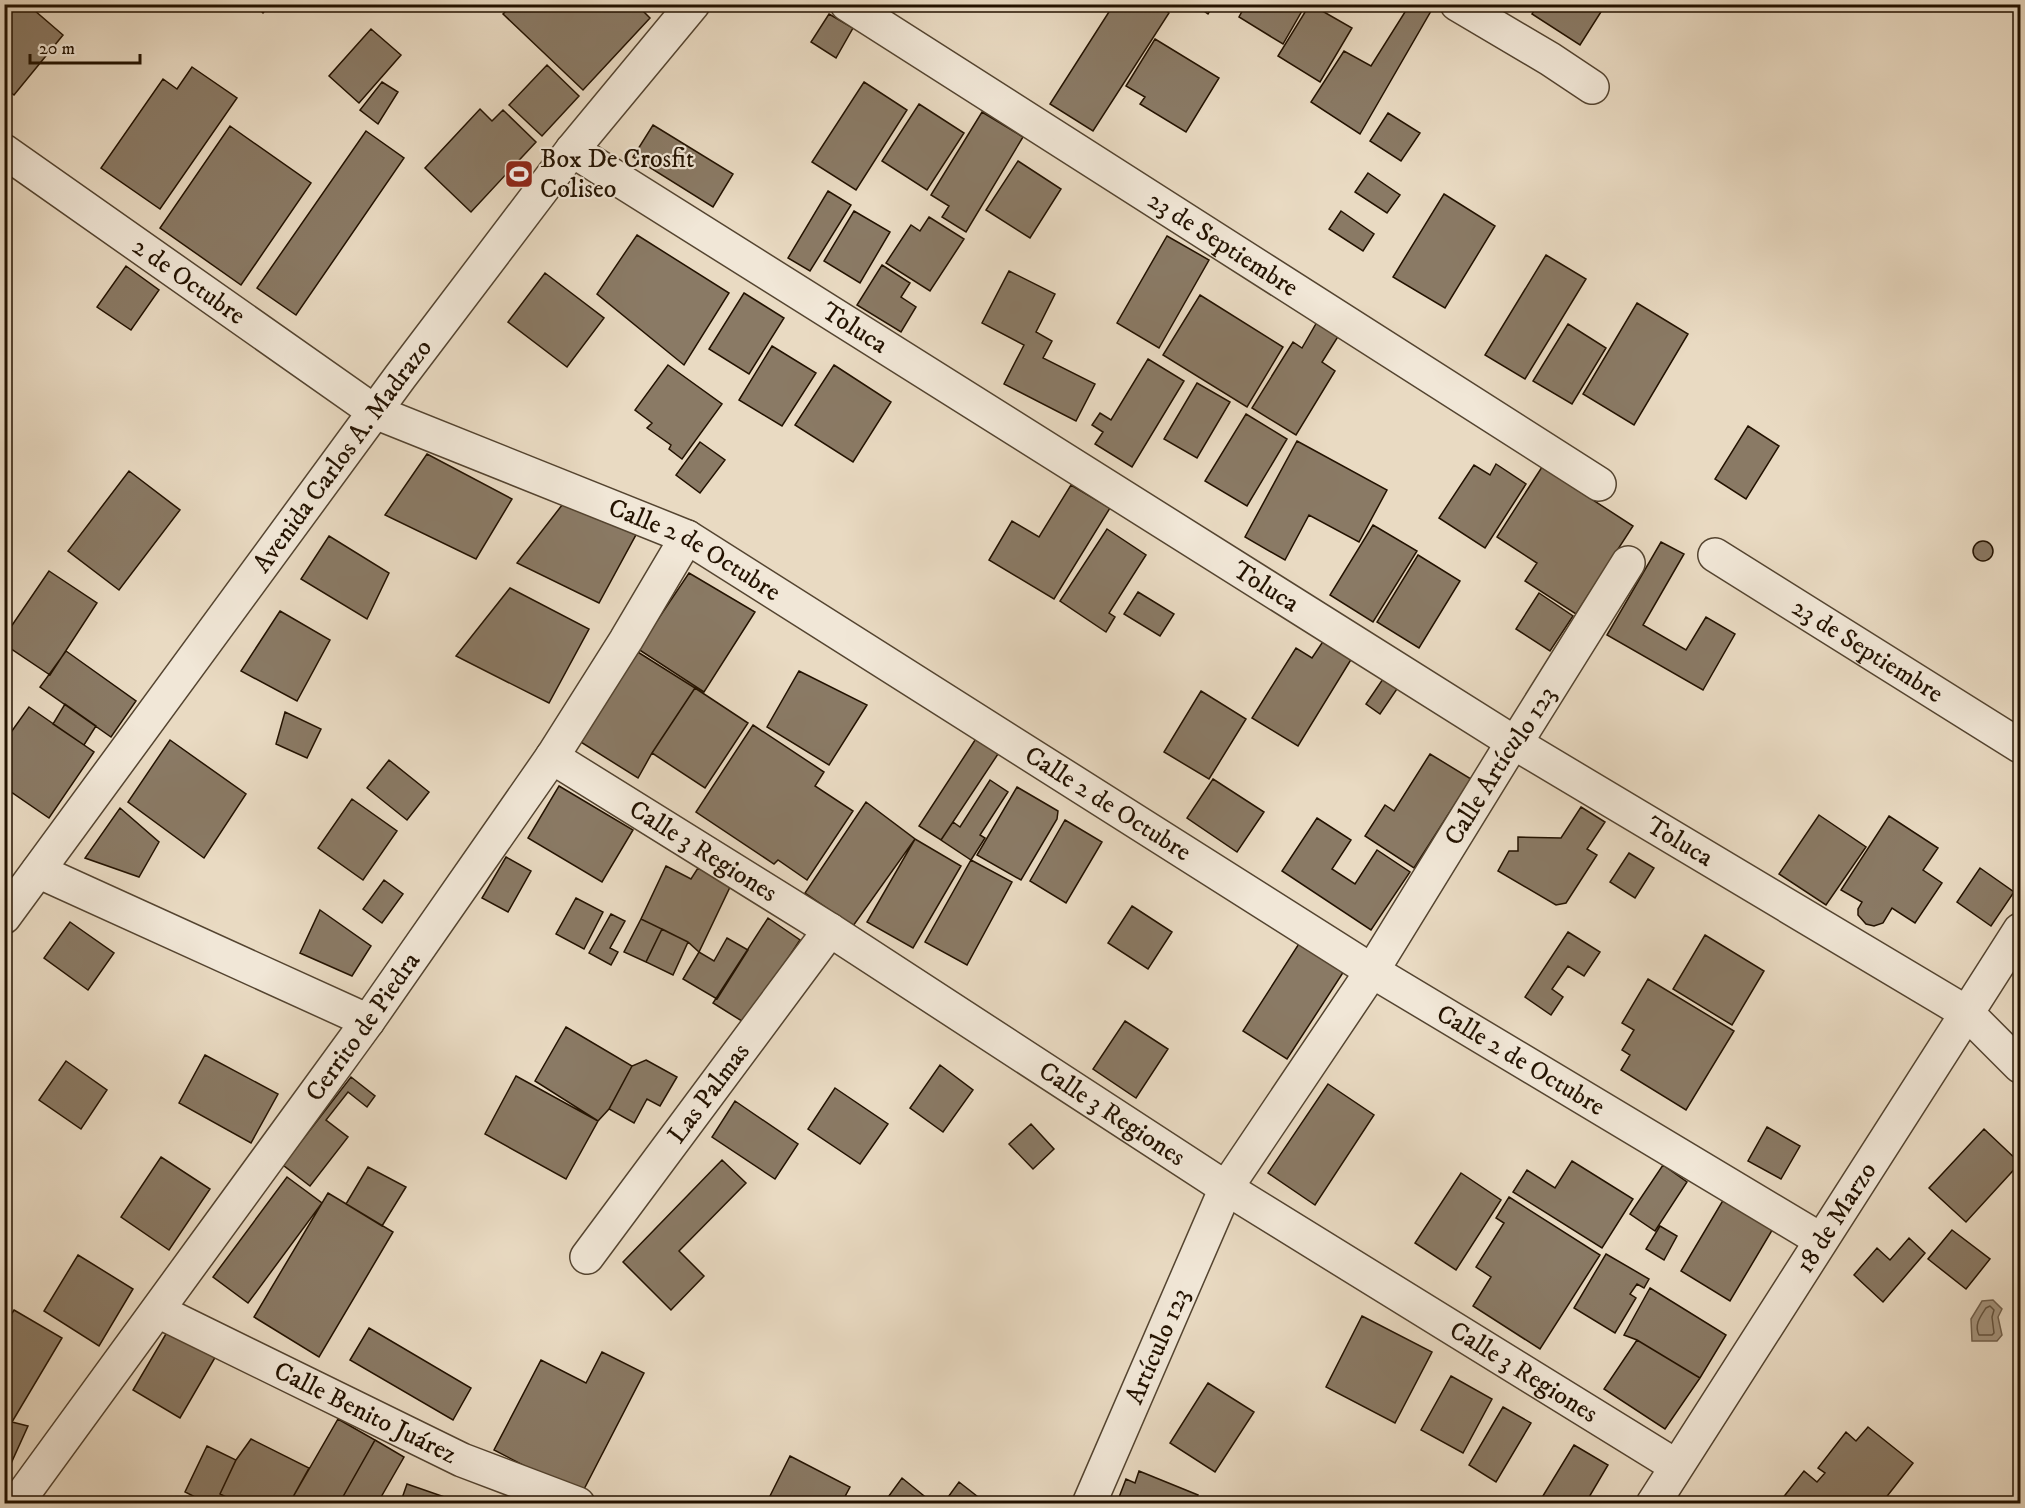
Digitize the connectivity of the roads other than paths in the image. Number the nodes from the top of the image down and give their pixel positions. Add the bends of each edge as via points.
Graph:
1 (693, 4) edge
2 (847, 4) edge
3 (1457, 4) edge
4 (1592, 87) dead end
5 (572, 150) junction
6 (4, 151) edge
7 (375, 412) junction
8 (1599, 484) dead end
9 (687, 537) junction
10 (1715, 555) dead end
11 (1628, 563) dead end
12 (1513, 741) junction
13 (2020, 746) edge
14 (552, 757) junction
15 (38, 871) junction
16 (9, 901) edge
17 (830, 930) junction
18 (2020, 930) edge
19 (1372, 971) junction
20 (1967, 1013) junction
21 (368, 1021) junction
22 (2020, 1066) edge
23 (1226, 1188) junction
24 (1821, 1240) junction
25 (587, 1257) dead end
26 (158, 1311) junction
27 (1676, 1466) junction
28 (16, 1503) edge
29 (578, 1503) edge
30 (1089, 1503) edge
31 (1653, 1503) edge

1 - 5 street, Avenida Carlos A. Madrazo
2 - 8 street, 23 de Septiembre
3 - 4 street
5 - 7 street, Avenida Carlos A. Madrazo
5 - 12 street, Toluca
6 - 7 street, 2 de Octubre
7 - 9 street, Calle 2 de Octubre
7 - 15 street, Avenida Carlos A. Madrazo
9 - 14 street, Cerrito de Piedra
9 - 19 street, Calle 2 de Octubre
10 - 13 street, 23 de Septiembre
11 - 12 street, Calle Artículo 123 via 1520,736
12 - 19 street, Calle Artículo 123
12 - 20 street, Toluca
14 - 17 street, Calle 3 Regiones
14 - 21 street, Cerrito de Piedra
15 - 16 street, Avenida Carlos A. Madrazo
15 - 21 street
17 - 23 street, Calle 3 Regiones
17 - 25 street, Las Palmas
18 - 20 street, 18 de Marzo
19 - 23 street, Calle Artículo 123
19 - 24 street, Calle 2 de Octubre
20 - 22 street, Toluca
20 - 24 street, 18 de Marzo
21 - 26 street, Cerrito de Piedra
23 - 27 street, Calle 3 Regiones
23 - 30 street, Artículo 123
24 - 27 street, 18 de Marzo
26 - 28 street, Cerrito de Piedra
26 - 29 street, Calle Benito Juárez via 462,1460
27 - 31 street, 18 de Marzo

